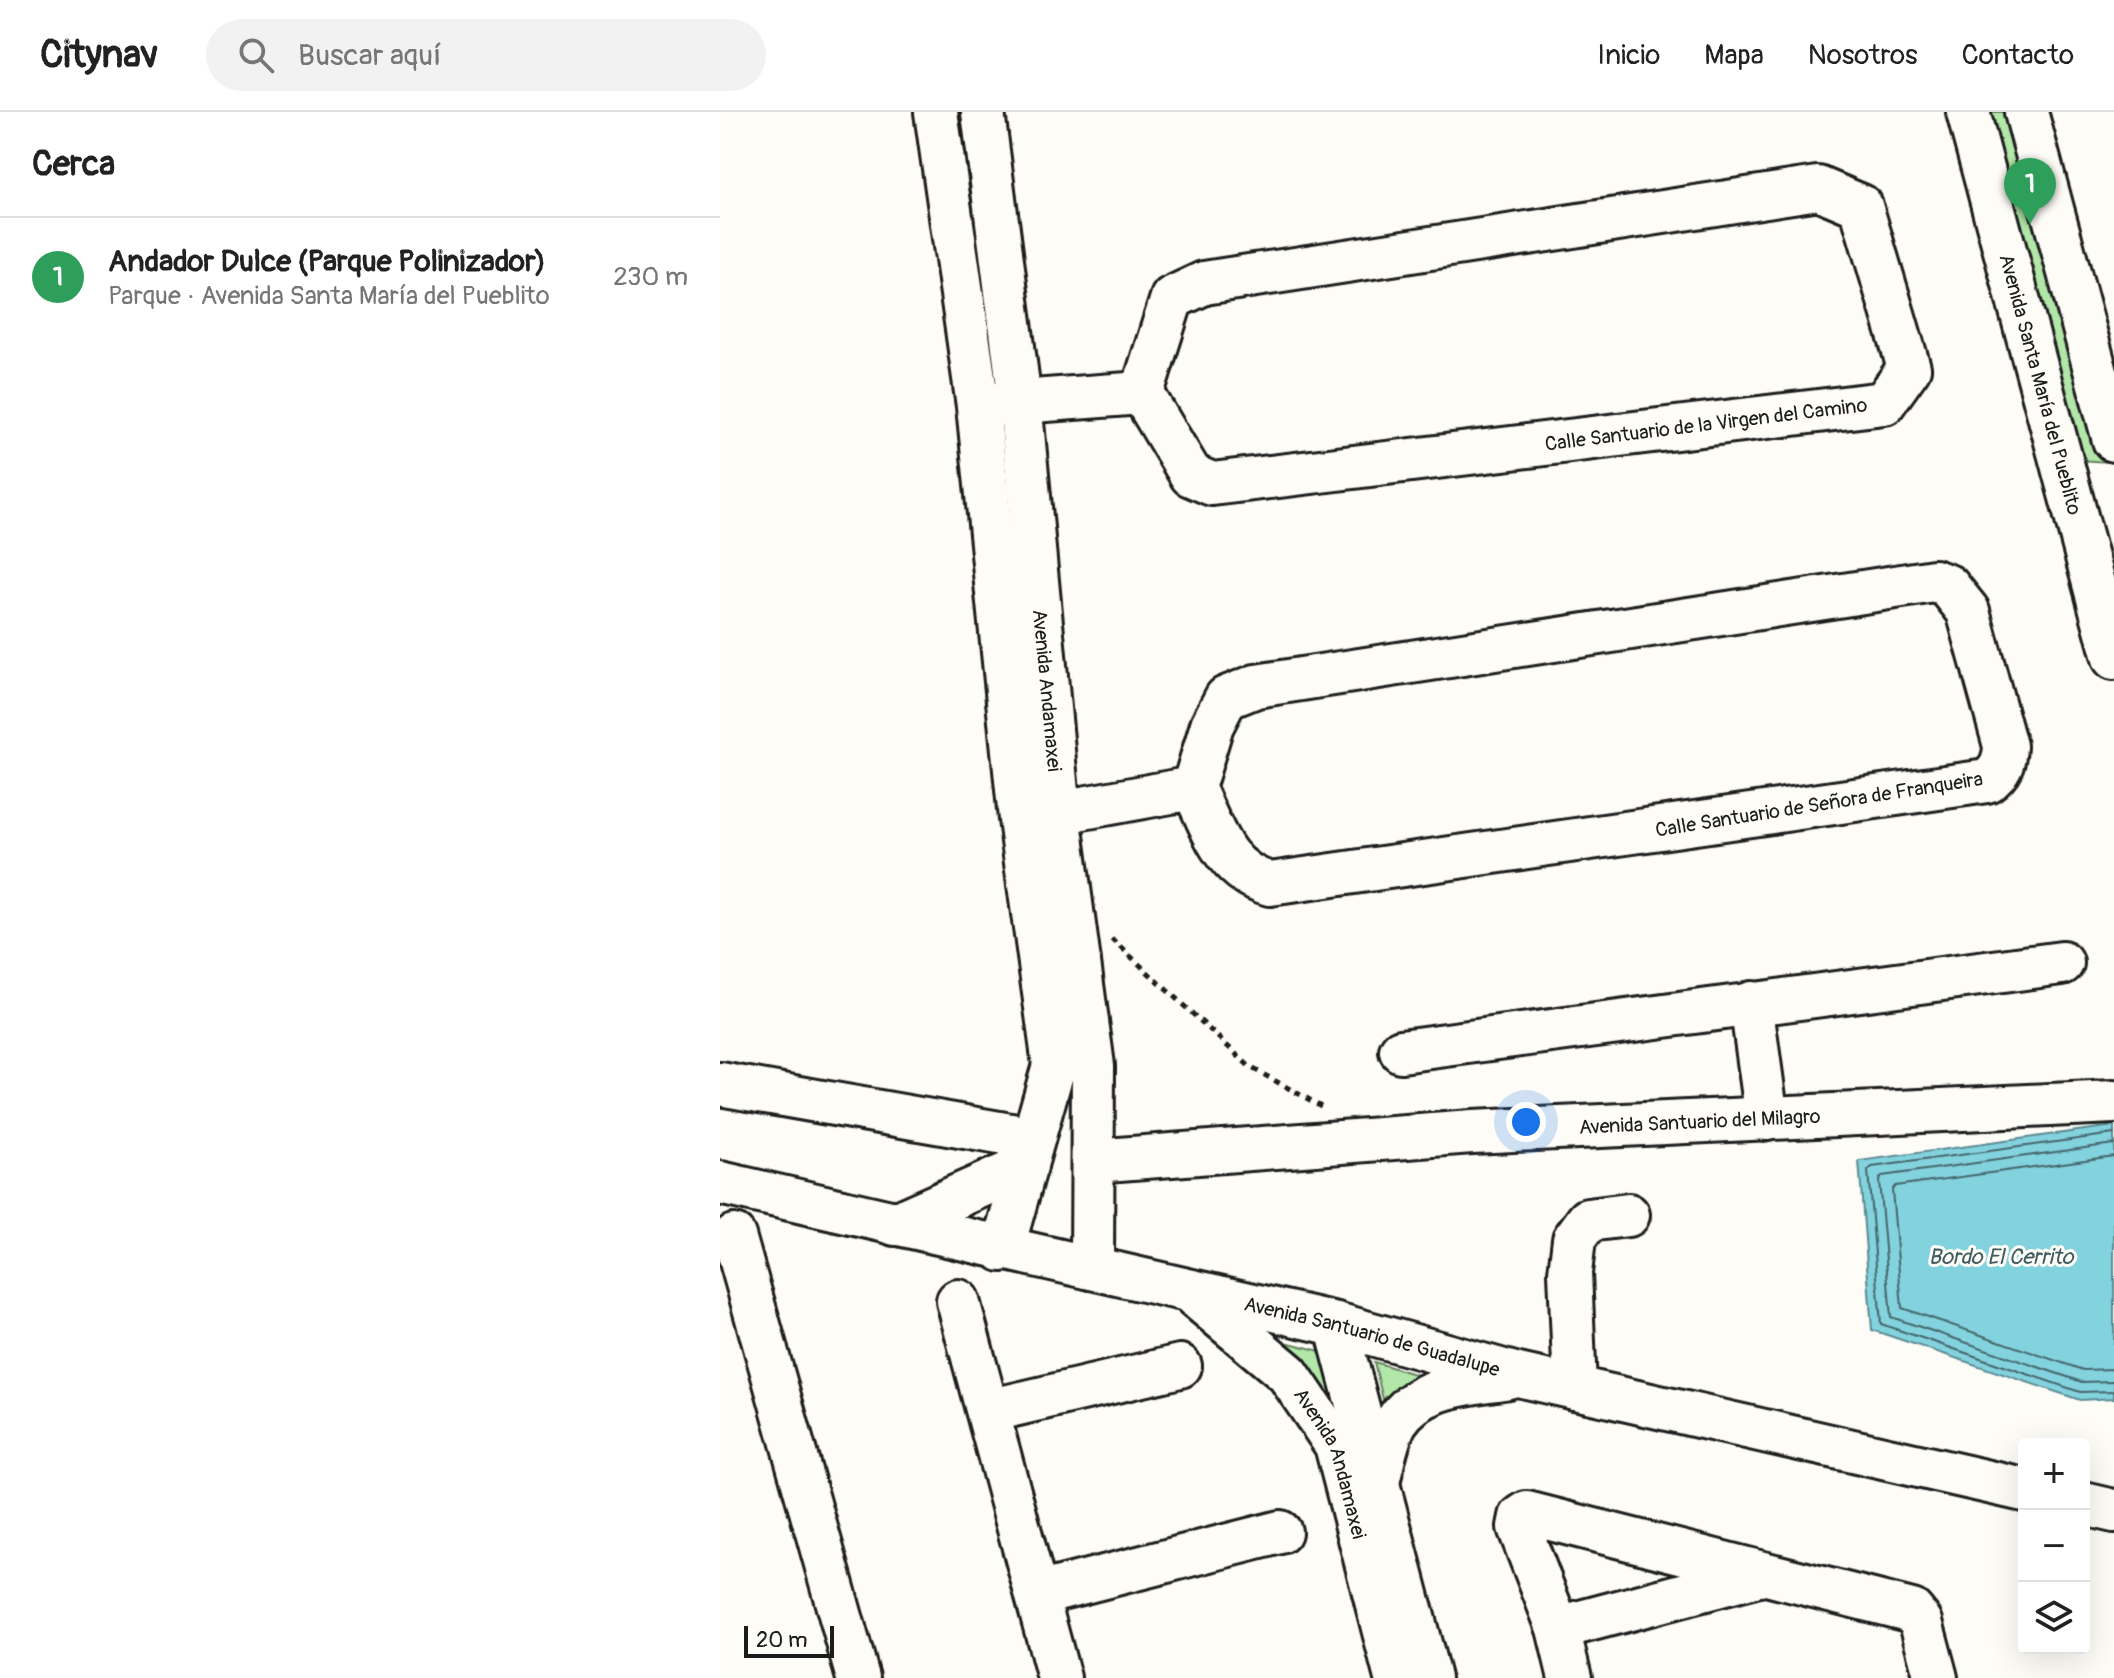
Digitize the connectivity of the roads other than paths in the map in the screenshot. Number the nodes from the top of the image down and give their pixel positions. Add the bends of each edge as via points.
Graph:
1 (936, 112) edge
2 (983, 112) edge
3 (1968, 112) edge
4 (2026, 112) edge
5 (2105, 377) edge
6 (1142, 393) junction
7 (1020, 401) junction
8 (978, 406) junction
9 (2114, 440) edge
10 (2098, 540) edge
11 (2114, 658) edge
12 (1193, 788) junction
13 (1040, 816) junction
14 (2062, 963) dead end
15 (1751, 1003) junction
16 (1401, 1051) dead end
17 (720, 1084) edge
18 (2114, 1102) edge
19 (1767, 1119) junction
20 (1030, 1152) junction
21 (1093, 1161) junction
22 (720, 1183) edge
23 (1628, 1215) dead end
24 (895, 1224) junction
25 (734, 1236) dead end
26 (1002, 1250) junction
27 (1092, 1268) junction
28 (1191, 1292) junction
29 (958, 1301) dead end
30 (1336, 1324) junction
31 (1180, 1366) dead end
32 (1518, 1375) junction
33 (1575, 1388) junction
34 (988, 1411) junction
35 (1378, 1482) junction
36 (2018, 1489) edge
37 (2090, 1505) edge
38 (2114, 1511) edge
39 (1280, 1532) dead end
40 (1765, 1573) junction
41 (1037, 1594) junction
42 (1558, 1628) junction
43 (858, 1678) edge
44 (1059, 1678) edge
45 (1396, 1678) edge
46 (1429, 1678) edge
47 (1570, 1678) edge
48 (1936, 1678) edge

1 - 8 street, Avenida Andamaxei
2 - 7 street, Avenida Andamaxei
3 - 10 street, Avenida Santa María del Pueblito
4 - 5 street
5 - 9 street
6 - 6 street, Calle Santuario de la Virgen del Camino via 1191,475 1212,484 1884,403 1909,368 1861,206 1818,188 1204,283 1172,298
6 - 7 street
7 - 8 street
7 - 13 street, Avenida Andamaxei
8 - 13 street, Avenida Andamaxei
10 - 11 street, Avenida Santa María del Pueblito
12 - 12 street, Calle Santuario de Señora de Franqueira via 1232,862 1270,884 1975,784 1997,774 2005,746 1968,611 1948,586 1934,581 1256,686 1226,698
12 - 13 street
13 - 20 street, Avenida Andamaxei via 1054,1065
13 - 21 street, Avenida Andamaxei via 1071,905 1093,1066
14 - 15 street
15 - 16 street
15 - 19 street
17 - 20 street
18 - 19 street, Avenida Santuario del Milagro
19 - 21 street, Avenida Santuario del Milagro via 1472,1132
20 - 24 street
20 - 26 street, Avenida Andamaxei
21 - 27 street, Avenida Andamaxei
22 - 24 street, Avenida Santuario de Guadalupe
23 - 33 street via 1588,1220 1574,1239 1570,1273
24 - 26 street, Avenida Santuario de Guadalupe
25 - 43 street
26 - 27 street, Avenida Santuario de Guadalupe
27 - 28 street, Avenida Santuario de Guadalupe
28 - 30 street, Avenida Santuario de Guadalupe
28 - 45 street, Avenida Andamaxei via 1288,1374 1336,1445
29 - 34 street
30 - 32 street, Avenida Santuario de Guadalupe
30 - 35 street, Avenida Andamaxei
31 - 34 street
32 - 33 street, Avenida Santuario de Guadalupe
32 - 35 street via 1442,1389 1416,1400 1396,1423
33 - 36 street, Avenida Santuario de Guadalupe
34 - 41 street
35 - 46 street, Avenida Andamaxei
37 - 38 street
39 - 41 street
40 - 42 street
40 - 42 street via 1527,1513 1519,1527
40 - 48 street via 1916,1614
41 - 44 street
42 - 47 street

